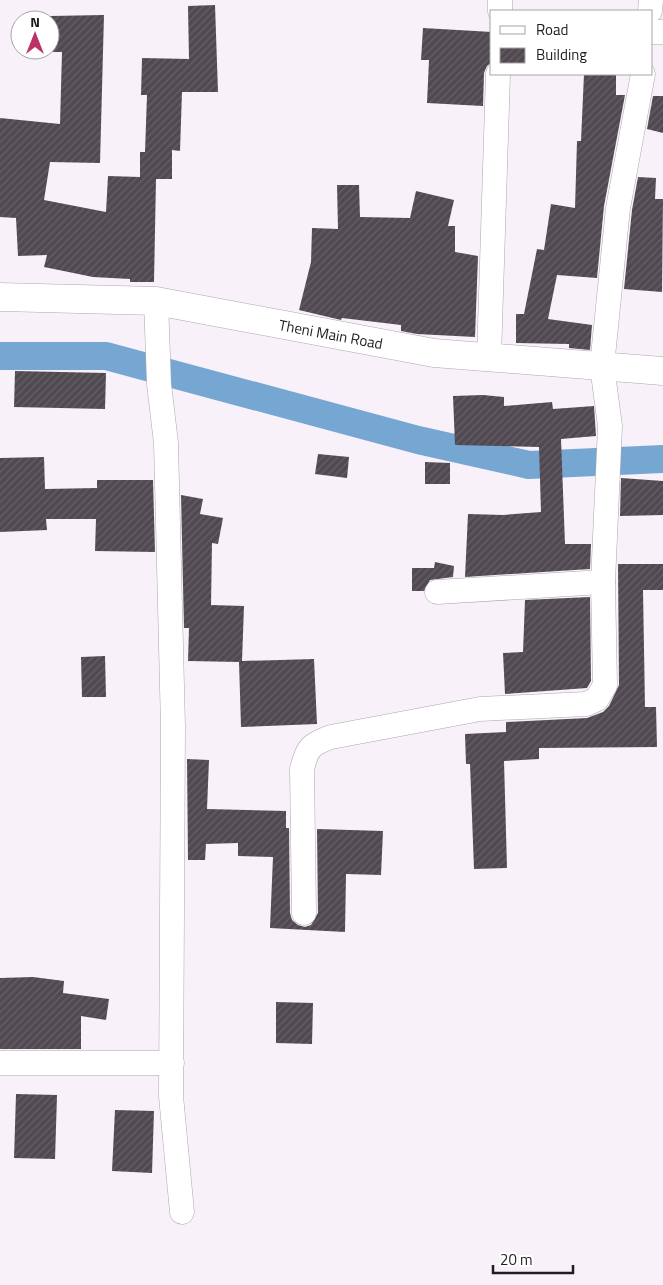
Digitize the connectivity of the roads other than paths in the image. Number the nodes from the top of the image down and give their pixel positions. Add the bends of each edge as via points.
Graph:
1 (498, 75) edge
2 (643, 75) edge
3 (0, 297) edge
4 (156, 301) junction
5 (489, 358) junction
6 (602, 366) junction
7 (663, 371) edge
8 (604, 582) junction
9 (437, 592) dead end
10 (304, 913) dead end
11 (0, 1063) edge
12 (172, 1063) junction
13 (182, 1212) dead end

1 - 5 street
2 - 6 street via 618,208
3 - 4 main road, Theni Main Road
4 - 5 main road, Theni Main Road via 434,353
4 - 12 street via 159,384 166,443 173,727
5 - 6 main road, Theni Main Road
6 - 7 main road, Theni Main Road
6 - 8 street via 610,426
8 - 9 street
8 - 10 street via 605,685 597,699 586,704 472,711 331,737 313,744 302,769
11 - 12 street
12 - 13 street via 171,1096

